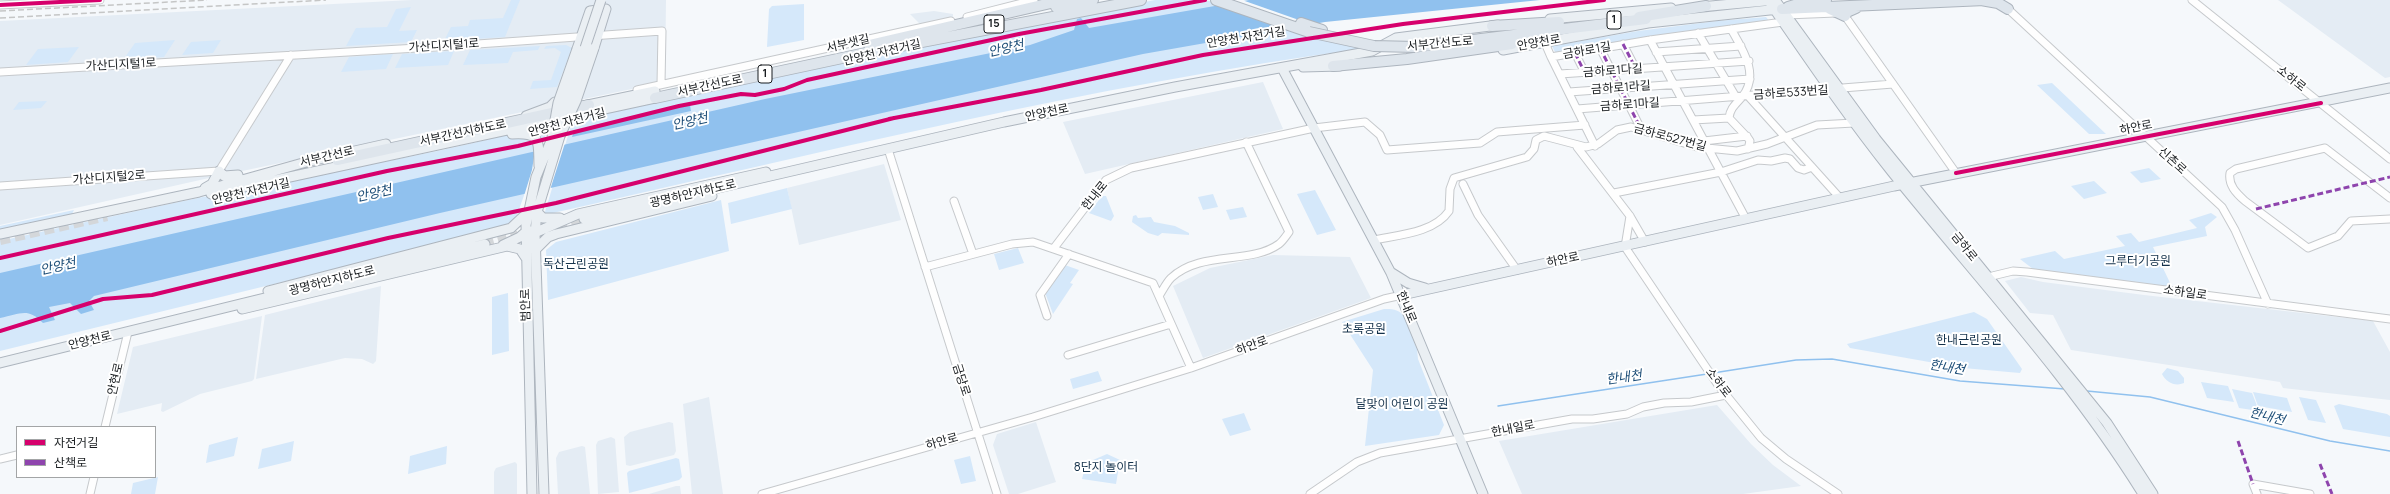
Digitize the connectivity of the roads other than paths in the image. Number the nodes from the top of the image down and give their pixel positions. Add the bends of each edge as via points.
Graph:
1 (100, 0) edge
2 (601, 0) edge
3 (1034, 0) edge
4 (1064, 0) edge
5 (1093, 0) edge
6 (1114, 0) edge
7 (1216, 0) edge
8 (1237, 0) edge
9 (1771, 0) edge
10 (1794, 0) edge
11 (1896, 0) edge
12 (1981, 0) edge
13 (1985, 0) edge
14 (2009, 0) edge
15 (2192, 0) edge
16 (1137, 1) edge
17 (1758, 1) edge
18 (12, 2) edge
19 (1811, 3) edge
20 (1826, 4) edge
21 (1866, 4) junction
22 (0, 6) edge
23 (1706, 6) junction
24 (2008, 9) junction
25 (1781, 14) junction
26 (1845, 17) junction
27 (1559, 22) junction
28 (1492, 26) junction
29 (1631, 26) junction
30 (1731, 29) junction
31 (1522, 31) junction
32 (1698, 33) junction
33 (598, 35) junction
34 (581, 37) junction
35 (1650, 40) junction
36 (1545, 43) junction
37 (1512, 44) dead end
38 (1623, 44) junction
39 (1419, 45) junction
40 (1741, 46) junction
41 (874, 48) junction
42 (1600, 48) junction
43 (1706, 48) junction
44 (1656, 52) junction
45 (1575, 53) junction
46 (291, 55) junction
47 (1552, 57) junction
48 (1749, 61) junction
49 (1330, 63) junction
50 (1716, 64) junction
51 (1665, 67) junction
52 (1282, 68) junction
53 (1636, 69) junction
54 (1611, 71) junction
55 (0, 72) edge
56 (1585, 73) junction
57 (1560, 74) junction
58 (1750, 79) junction
59 (1726, 80) junction
60 (1674, 84) junction
61 (1893, 84) junction
62 (1620, 88) junction
63 (2390, 88) edge
64 (1839, 89) junction
65 (1830, 90) junction
66 (657, 91) junction
67 (1568, 92) junction
68 (1742, 97) junction
69 (1683, 101) junction
70 (555, 102) joint
71 (2321, 103) junction
72 (1629, 105) junction
73 (588, 109) junction
74 (1577, 109) junction
75 (524, 117) junction
76 (1729, 118) junction
77 (1693, 120) junction
78 (1854, 123) junction
79 (1585, 126) junction
80 (1314, 128) junction
81 (1641, 130) junction
82 (556, 136) junction
83 (1747, 136) junction
84 (2144, 136) junction
85 (1786, 139) junction
86 (1704, 141) junction
87 (1246, 142) junction
88 (1595, 146) junction
89 (1577, 147) junction
90 (888, 149) junction
91 (1709, 149) junction
92 (1748, 149) junction
93 (2390, 159) edge
94 (310, 161) junction
95 (337, 162) dead end
96 (348, 166) junction
97 (1812, 167) junction
98 (801, 169) junction
99 (219, 171) junction
100 (540, 172) junction
101 (1721, 172) junction
102 (1956, 173) junction
103 (1908, 183) junction
104 (1463, 184) dead end
105 (0, 186) edge
106 (1614, 193) junction
107 (1840, 198) junction
108 (2390, 198) edge
109 (954, 201) dead end
110 (114, 210) junction
111 (1630, 216) junction
112 (579, 219) junction
113 (1746, 219) junction
114 (2390, 219) edge
115 (531, 230) junction
116 (0, 234) edge
117 (491, 234) junction
118 (0, 238) edge
119 (1374, 240) junction
120 (1645, 242) junction
121 (488, 247) junction
122 (1625, 247) junction
123 (1054, 248) junction
124 (973, 254) junction
125 (1069, 254) junction
126 (526, 259) junction
127 (925, 266) junction
128 (1517, 270) junction
129 (1391, 272) junction
130 (1984, 278) junction
131 (1436, 287) junction
132 (1402, 295) junction
133 (1159, 296) junction
134 (2268, 304) junction
135 (1047, 316) dead end
136 (179, 319) junction
137 (2390, 319) edge
138 (1172, 324) junction
139 (128, 332) junction
140 (1068, 355) dead end
141 (0, 363) edge
142 (1191, 368) junction
143 (1726, 395) junction
144 (105, 426) edge
145 (978, 432) junction
146 (1461, 438) junction
147 (16, 455) edge
148 (0, 459) edge
149 (94, 478) edge
150 (90, 494) edge
151 (532, 494) edge
152 (544, 494) edge
153 (762, 494) edge
154 (997, 494) edge
155 (1310, 494) edge
156 (1483, 494) edge
157 (1838, 494) edge
158 (2143, 494) edge
159 (2153, 494) edge
160 (2257, 494) edge
161 (2310, 494) edge

1 - 18 street
2 - 82 main road, 범안로, bridge
3 - 66 street, 서부샛길
4 - 41 highway, 서부간선도로 / 1
5 - 41 highway, 15
6 - 41 highway, 15
7 - 39 highway, 서부간선도로 / 1, bridge via 1328,38 1374,46
8 - 39 highway, 서부간선도로 / 1 via 1339,35
9 - 17 main road, 안양천로 / 1
9 - 25 main road, 금하로
10 - 19 highway
11 - 21 highway
12 - 13 highway
12 - 21 highway
12 - 24 highway via 1998,3
14 - 24 highway via 2006,5
15 - 71 street, 소하로
16 - 41 highway, 서부간선도로 / 1
17 - 23 main road, 안양천로 / 1
18 - 22 street
19 - 20 highway
19 - 25 highway
20 - 21 highway
20 - 26 highway
21 - 26 highway via 1850,10
23 - 28 main road, 안양천로 via 1641,9
23 - 31 highway, 1
24 - 84 street, 신촌로
25 - 26 street, 금하로1길 via 1832,12
25 - 29 main road, 안양천로 / 1 via 1703,16
25 - 30 street, 금하로1길
25 - 64 main road, 금하로
25 - 65 main road, 금하로
26 - 61 street
27 - 28 highway
27 - 31 highway, 서부간선도로
27 - 31 highway, 서부간선도로 via 1644,16
28 - 49 main road, 안양천로 via 1396,38 1372,51
29 - 31 highway, 1
29 - 36 main road, 안양천로
30 - 32 street, 금하로1길
30 - 40 street
31 - 39 highway, 서부간선도로 / 1 via 1434,47
32 - 35 street, 금하로1길
32 - 43 street
33 - 34 street, 가산디지털1로
33 - 34 main road via 607,10 604,9 590,11
33 - 66 street via 662,31
33 - 82 main road, bridge via 576,102
34 - 46 street, 가산디지털1로
34 - 82 main road, bridge via 558,103
35 - 38 street, 금하로1길
35 - 44 street
36 - 47 street
36 - 49 main road, 안양천로 via 1408,64
37 - 49 highway via 1407,59
38 - 42 street, 금하로1길
38 - 53 street
40 - 43 street
40 - 48 street
41 - 66 highway, 서부간선도로 / 1
42 - 45 street, 금하로1길
42 - 54 street
43 - 44 street
43 - 50 street
44 - 51 street
45 - 47 street, 금하로1길
45 - 56 street
46 - 55 street, 가산디지털1로
46 - 99 street
47 - 57 street, 금하로1길
48 - 50 street, 금하로1다길
48 - 58 street
49 - 52 main road, 안양천로
50 - 51 street, 금하로1다길
50 - 59 street
51 - 53 street, 금하로1다길
51 - 60 street
52 - 80 main road, 한내로
52 - 90 main road, 안양천로 via 1093,103
53 - 54 street, 금하로1다길
54 - 56 street, 금하로1다길
54 - 62 street
56 - 57 street, 금하로1다길
57 - 67 street, 금하로1길
58 - 59 street, 금하로1라길
58 - 68 street
59 - 60 street, 금하로1라길
59 - 68 street
60 - 62 street, 금하로1라길
60 - 69 street
61 - 64 street, 금하로533번길
61 - 102 street
62 - 67 street, 금하로1라길
62 - 72 street
63 - 71 main road, 하안로
64 - 65 street, 금하로533번길
64 - 103 main road, 금하로
65 - 68 street, 금하로533번길
65 - 78 main road, 금하로
66 - 70 street, 서부샛길 via 582,102
66 - 73 main road, 서부간선로 / 1
67 - 74 street, 금하로1길
68 - 69 street, 금하로1마길
68 - 76 street via 1732,107
68 - 85 street
69 - 72 street, 금하로1마길
69 - 77 street
70 - 75 main road via 550,107
71 - 84 main road, 하안로
71 - 93 street, 소하로
72 - 74 street, 금하로1마길
72 - 81 street
73 - 75 main road, 서부간선로 / 1
73 - 95 highway, 서부간선지하도로
73 - 96 main road, 서부간선로 / 1
74 - 79 street, 금하로1길
75 - 94 main road, 서부간선로 / 1
76 - 77 street
76 - 83 street
77 - 86 street
78 - 85 street, 금하로527번길 via 1819,125
78 - 103 main road, 금하로
79 - 80 street via 1497,132 1480,143 1387,150 1380,135 1365,122
79 - 88 street, 금하로1길
80 - 87 street, 한내로
80 - 119 main road, 한내로
81 - 88 street, 금하로527번길 via 1621,127 1612,131
81 - 91 street, 금하로527번길
82 - 100 main road, 범안로
82 - 115 main road, 범안로
83 - 86 street
83 - 92 street via 1750,141
84 - 102 main road, 하안로
84 - 134 street, 신촌로 via 2222,207
85 - 92 street, 금하로527번길
85 - 97 street
86 - 91 street
87 - 123 street, 한내로 via 1131,168 1114,175 1106,180
87 - 133 street via 1289,232 1285,239 1268,249 1187,266 1167,283
88 - 89 street
89 - 106 street
89 - 119 street via 1550,137 1540,138 1527,157 1454,178 1447,215 1439,222 1420,230
90 - 98 main road, 안양천로
90 - 127 street, 금당로
91 - 92 street, 금하로527번길
91 - 101 street
94 - 99 main road via 230,177
94 - 110 main road, 서부간선로 / 1 via 199,192
96 - 100 main road via 524,134 536,140 540,147
96 - 118 main road, 서부간선로 / 1
97 - 101 street via 1804,170 1798,168 1790,159 1785,158 1758,160
97 - 107 street
98 - 112 main road via 744,188
98 - 112 main road via 753,173
99 - 105 street, 가산디지털2로
99 - 110 main road via 212,184 206,188
100 - 115 main road, 범안로
101 - 106 street
101 - 113 street
102 - 103 main road, 하안로
103 - 107 main road, 하안로
103 - 130 main road, 금하로
104 - 128 street via 1466,194 1492,237 1507,252
106 - 111 street
107 - 113 main road, 하안로
108 - 114 street via 2325,148 2236,169 2230,173 2229,180 2245,201 2308,248 2338,236 2351,221
109 - 124 street
110 - 116 main road, 서부간선로 / 1
111 - 120 street
111 - 122 street
112 - 115 main road
112 - 115 main road
112 - 115 main road via 543,218
112 - 115 main road via 548,237
113 - 120 main road, 하안로
115 - 117 main road
115 - 117 main road via 511,228
115 - 121 main road
115 - 126 main road, 범안로
115 - 152 main road, 범안로
117 - 121 main road via 499,241
117 - 136 main road via 300,282
119 - 129 main road, 한내로
120 - 122 main road, 하안로
121 - 126 main road via 516,247
121 - 136 main road via 264,305
122 - 128 main road, 하안로
122 - 143 street, 소하로
123 - 124 street via 1030,242
123 - 125 street
124 - 127 street
125 - 133 street via 1154,283
125 - 135 street via 1041,291
126 - 151 main road, 범안로
127 - 145 street, 금당로
128 - 131 main road, 하안로
129 - 131 main road via 1415,286
129 - 132 main road, 한내로
130 - 134 street, 소하일로 via 2027,272
130 - 158 main road, 금하로 via 2080,401
130 - 159 main road, 금하로 via 2092,403 2135,463
131 - 132 main road, 하안로
132 - 142 street, 하안로 via 1384,299
132 - 146 main road, 한내로
133 - 138 street
134 - 137 street, 소하일로
136 - 139 main road, 안양천로
138 - 140 street
138 - 142 street
139 - 141 main road, 안양천로
139 - 144 street, 안현로
142 - 145 street, 하안로
143 - 146 street, 한내일로 via 1643,407 1627,414 1572,419
143 - 157 street, 소하로 via 1766,442 1813,480
145 - 153 street, 하안로
145 - 154 street, 금당로
146 - 155 street, 한내일로 via 1368,456
146 - 156 main road, 한내로
147 - 148 street
149 - 150 street
160 - 161 street via 2253,484

